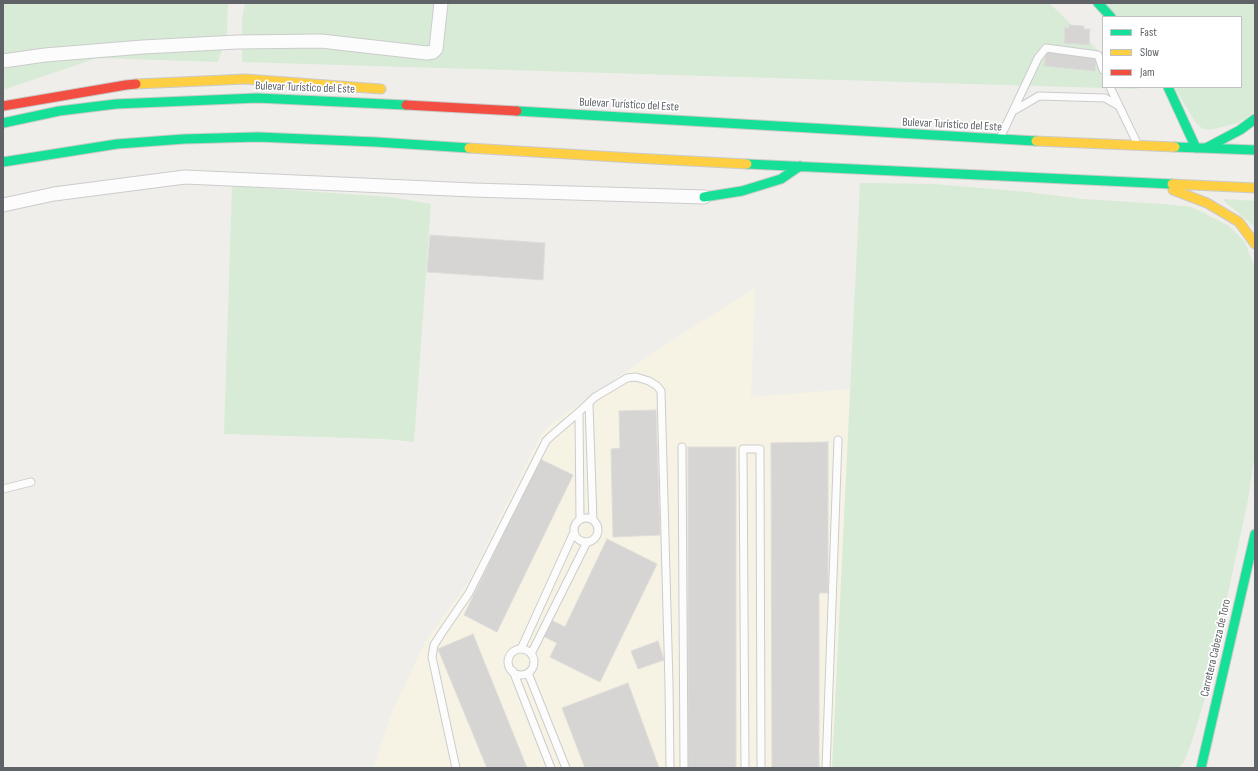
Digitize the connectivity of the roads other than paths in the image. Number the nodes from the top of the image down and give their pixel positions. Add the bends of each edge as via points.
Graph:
1 (441, 3) edge
2 (1098, 3) edge
3 (1110, 16) edge
4 (3, 61) edge
5 (1102, 67) edge
6 (1110, 88) edge
7 (1169, 88) edge
8 (3, 106) edge
9 (429, 106) junction
10 (1119, 106) junction
11 (1015, 110) junction
12 (1255, 119) edge
13 (3, 123) edge
14 (1000, 140) junction
15 (1137, 145) junction
16 (1201, 148) junction
17 (1255, 150) edge
18 (3, 162) edge
19 (800, 166) junction
20 (1155, 183) junction
21 (1255, 188) edge
22 (704, 197) joint
23 (3, 205) edge
24 (1255, 244) edge
25 (589, 404) junction
26 (579, 412) junction
27 (838, 440) dead end
28 (682, 447) dead end
29 (31, 482) dead end
30 (3, 489) edge
31 (580, 520) junction
32 (593, 520) junction
33 (574, 532) junction
34 (1255, 534) edge
35 (587, 542) junction
36 (520, 649) junction
37 (531, 654) junction
38 (513, 671) junction
39 (528, 673) junction
40 (456, 768) edge
41 (551, 768) edge
42 (566, 768) edge
43 (670, 768) edge
44 (684, 768) edge
45 (746, 768) edge
46 (761, 768) edge
47 (826, 768) edge
48 (1201, 768) edge

1 - 4 street via 436,50 427,53 321,41 237,42 143,47
2 - 3 main road
5 - 11 lane via 1098,55 1046,48 1038,58
6 - 10 lane
7 - 16 main road
8 - 9 main road via 126,85 246,79 377,88
9 - 13 main road, Bulevar Turístico del Este via 258,98 176,101 116,104
9 - 14 main road, Bulevar Turístico del Este
10 - 11 lane via 1106,98 1038,96
10 - 15 lane
11 - 14 lane
12 - 16 main road via 1240,130
14 - 15 main road, Bulevar Turístico del Este
15 - 16 main road, Bulevar Turístico del Este
16 - 17 main road, Bulevar Turístico del Este
18 - 19 main road via 117,144 258,137
19 - 20 main road
19 - 22 main road via 775,181 742,191
20 - 21 main road
20 - 24 main road via 1207,203 1239,222
22 - 23 street via 185,177 54,194
25 - 26 lane
25 - 32 lane
25 - 43 lane via 627,378 636,377 649,381 661,391
26 - 31 lane
26 - 40 lane via 546,441 469,593 434,645 432,657
27 - 47 lane
28 - 44 lane
29 - 30 lane
31 - 32 lane
31 - 33 lane via 575,525
32 - 35 lane via 598,526 598,534
33 - 35 lane via 579,540
33 - 36 lane
34 - 48 main road, Carretera Cabeza de Toro
35 - 37 lane
36 - 37 lane
36 - 38 lane via 513,653 509,660
37 - 39 lane via 534,664
38 - 39 lane via 520,675
38 - 41 lane
39 - 42 lane
45 - 46 lane via 743,449 760,449

